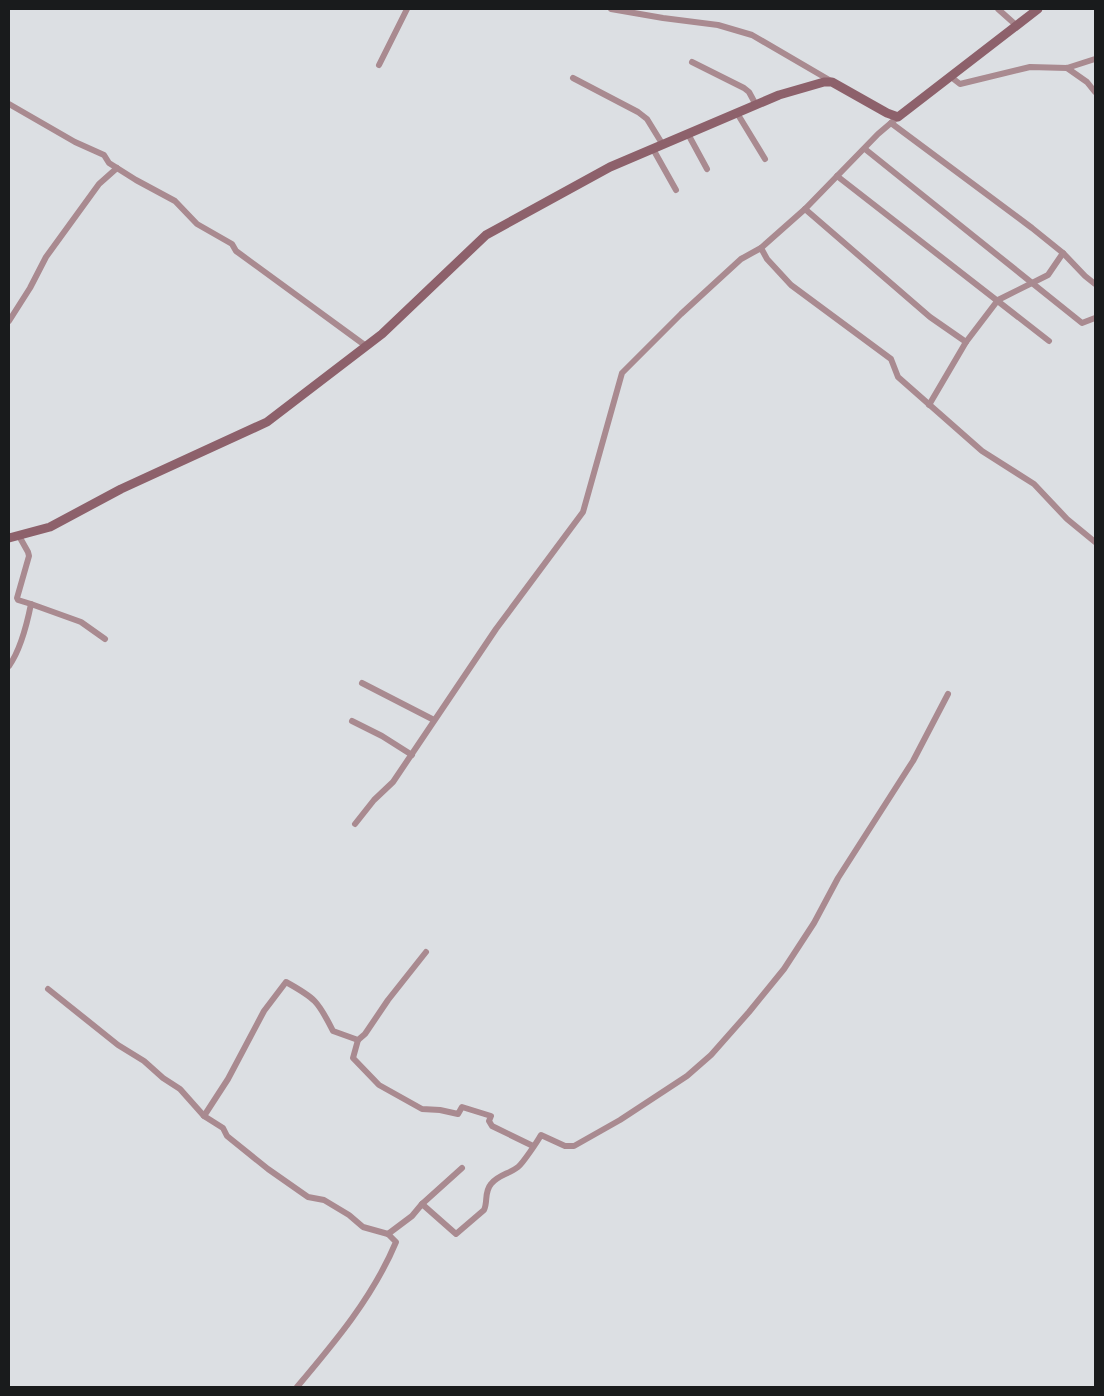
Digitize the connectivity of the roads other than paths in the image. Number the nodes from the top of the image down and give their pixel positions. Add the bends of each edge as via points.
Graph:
1 (407, 9) edge
2 (611, 9) edge
3 (998, 9) edge
4 (1038, 9) edge
5 (1016, 25) junction
6 (1095, 59) edge
7 (692, 62) dead end
8 (379, 65) dead end
9 (1067, 68) junction
10 (951, 77) junction
11 (573, 78) dead end
12 (832, 82) junction
13 (1095, 92) edge
14 (9, 104) edge
15 (756, 105) junction
16 (737, 113) junction
17 (895, 120) junction
18 (688, 134) junction
19 (663, 145) junction
20 (653, 149) junction
21 (865, 149) junction
22 (765, 160) dead end
23 (117, 168) junction
24 (707, 169) dead end
25 (838, 176) junction
26 (676, 190) dead end
27 (805, 209) junction
28 (761, 248) junction
29 (1063, 253) junction
30 (1032, 283) junction
31 (1095, 284) edge
32 (998, 300) junction
33 (1095, 318) edge
34 (9, 321) edge
35 (1049, 341) dead end
36 (966, 342) junction
37 (366, 346) junction
38 (929, 405) junction
39 (20, 536) junction
40 (9, 538) edge
41 (1095, 542) edge
42 (31, 604) junction
43 (105, 639) dead end
44 (9, 666) edge
45 (362, 683) dead end
46 (948, 694) dead end
47 (434, 720) junction
48 (352, 721) dead end
49 (412, 755) junction
50 (355, 824) dead end
51 (426, 952) dead end
52 (48, 989) dead end
53 (358, 1040) junction
54 (204, 1116) junction
55 (534, 1146) junction
56 (462, 1168) dead end
57 (422, 1204) junction
58 (388, 1234) junction
59 (297, 1387) edge

1 - 8 street
2 - 12 street via 718,25 752,35
3 - 5 street
4 - 5 street
5 - 10 street
6 - 9 street
7 - 15 street via 744,88
9 - 10 street via 1030,66 960,84
9 - 13 street
10 - 17 street
11 - 19 street via 638,112 647,119
12 - 15 street via 778,95
12 - 17 street
14 - 23 street via 104,155
15 - 16 street
16 - 18 street
16 - 22 street
17 - 21 street
17 - 29 street
18 - 19 street
18 - 24 street
19 - 20 street
20 - 26 street
20 - 37 street via 610,168 486,235
21 - 25 street
21 - 30 street
23 - 34 street via 99,184 46,257
23 - 37 street via 175,201 196,224 232,244
25 - 27 street
25 - 32 street
27 - 28 street
27 - 36 street via 930,317
28 - 38 street via 791,285 891,359 898,378
28 - 47 street via 742,259 622,373 583,512 496,629
29 - 30 street via 1048,275
29 - 31 street
30 - 32 street
30 - 33 street via 1082,323
32 - 35 street
32 - 36 street
36 - 38 street
37 - 39 street via 267,422 121,489 50,527
38 - 41 street via 982,451 1034,484 1067,519
39 - 40 street
39 - 42 street via 29,556 17,596 18,600
42 - 43 street via 81,622
42 - 44 street
45 - 47 street
46 - 55 street via 913,761 838,878 814,923 750,1012 711,1055 687,1076 574,1146 565,1146 541,1135
47 - 49 street
48 - 49 street
49 - 50 street via 393,782
51 - 53 street
52 - 54 street via 180,1089
53 - 54 street via 333,1031 310,995 286,982 264,1011
53 - 55 street via 353,1058 379,1085 422,1108 458,1114 462,1106 490,1116 492,1126
54 - 58 street via 222,1128 248,1154 308,1197 324,1200 349,1214 363,1227
55 - 57 street via 519,1167 492,1182 484,1210 456,1234
56 - 57 street
57 - 58 street
58 - 59 street via 396,1242 364,1303

